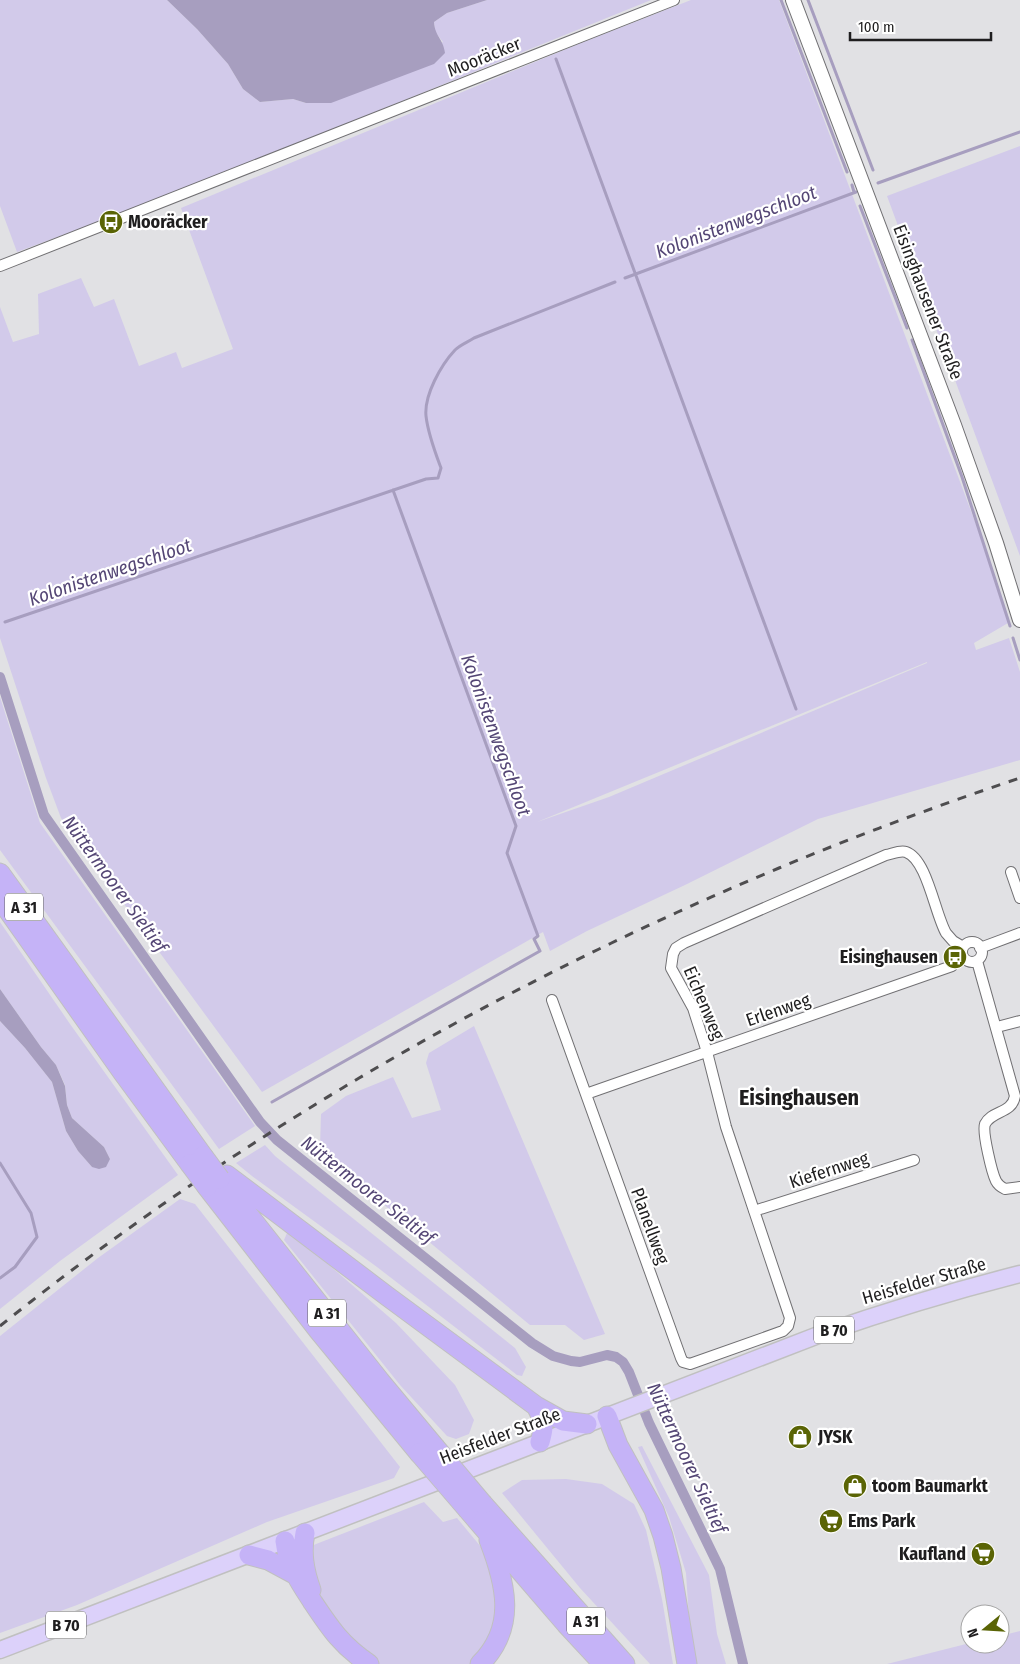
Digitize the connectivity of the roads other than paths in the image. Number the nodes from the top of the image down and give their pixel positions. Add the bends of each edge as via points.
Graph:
1 (674, 0) edge
2 (793, 0) edge
3 (0, 266) edge
4 (1020, 620) edge
5 (1011, 872) dead end
6 (0, 873) edge
7 (1020, 898) edge
8 (0, 899) edge
9 (1020, 933) edge
10 (963, 947) junction
11 (980, 948) junction
12 (977, 960) junction
13 (952, 966) dead end
14 (552, 1000) dead end
15 (1020, 1021) edge
16 (997, 1027) junction
17 (707, 1052) junction
18 (586, 1094) junction
19 (914, 1160) dead end
20 (210, 1171) junction
21 (1020, 1187) edge
22 (754, 1212) junction
23 (1020, 1274) edge
24 (783, 1331) joint
25 (536, 1406) junction
26 (607, 1416) junction
27 (587, 1424) junction
28 (540, 1442) junction
29 (476, 1507) junction
30 (485, 1530) junction
31 (306, 1533) junction
32 (285, 1541) junction
33 (249, 1555) junction
34 (294, 1574) junction
35 (316, 1608) junction
36 (0, 1650) edge
37 (369, 1664) edge
38 (480, 1664) edge
39 (603, 1664) edge
40 (625, 1664) edge
41 (687, 1664) edge

1 - 3 street, Mooräcker
2 - 4 street, Eisinghausener Straße via 954,424
5 - 7 street
6 - 20 highway, A 31
8 - 20 highway, A 31 via 123,1073
9 - 11 street
10 - 11 street via 972,942
10 - 12 street via 964,959 970,962
10 - 17 street, Eichenweg via 943,929 917,860 904,852 886,856 676,948 671,961 672,972 692,1008
11 - 12 street via 981,956
12 - 16 street
13 - 17 street, Erlenweg
14 - 18 street, Planellweg
15 - 16 street
16 - 21 street via 1015,1096 1012,1105 987,1122 984,1132 995,1180 1005,1189
17 - 18 street, Erlenweg
17 - 22 street, Eichenweg via 726,1127
18 - 24 street, Planellweg via 683,1362 693,1364
19 - 22 street, Kiefernweg
20 - 25 highway
20 - 29 highway, A 31, bridge via 318,1330
22 - 24 street, Eichenweg via 790,1318
23 - 26 main road, Heisfelder Straße / B 70 via 891,1310
25 - 27 highway via 563,1421
25 - 28 highway via 544,1428
26 - 27 main road, Heisfelder Straße / B 70
26 - 41 highway via 618,1445 654,1510 663,1536
27 - 28 main road, Heisfelder Straße / B 70
28 - 31 main road, Heisfelder Straße / B 70
29 - 30 highway, A 31
29 - 40 highway, A 31
30 - 38 highway via 498,1568 505,1610 499,1636
30 - 39 highway, A 31
31 - 32 main road, Heisfelder Straße / B 70
31 - 35 highway via 303,1559
32 - 33 main road, Heisfelder Straße / B 70
32 - 34 highway
33 - 34 highway via 268,1560
33 - 36 main road, Heisfelder Straße / B 70
34 - 35 highway
35 - 37 highway via 339,1640

